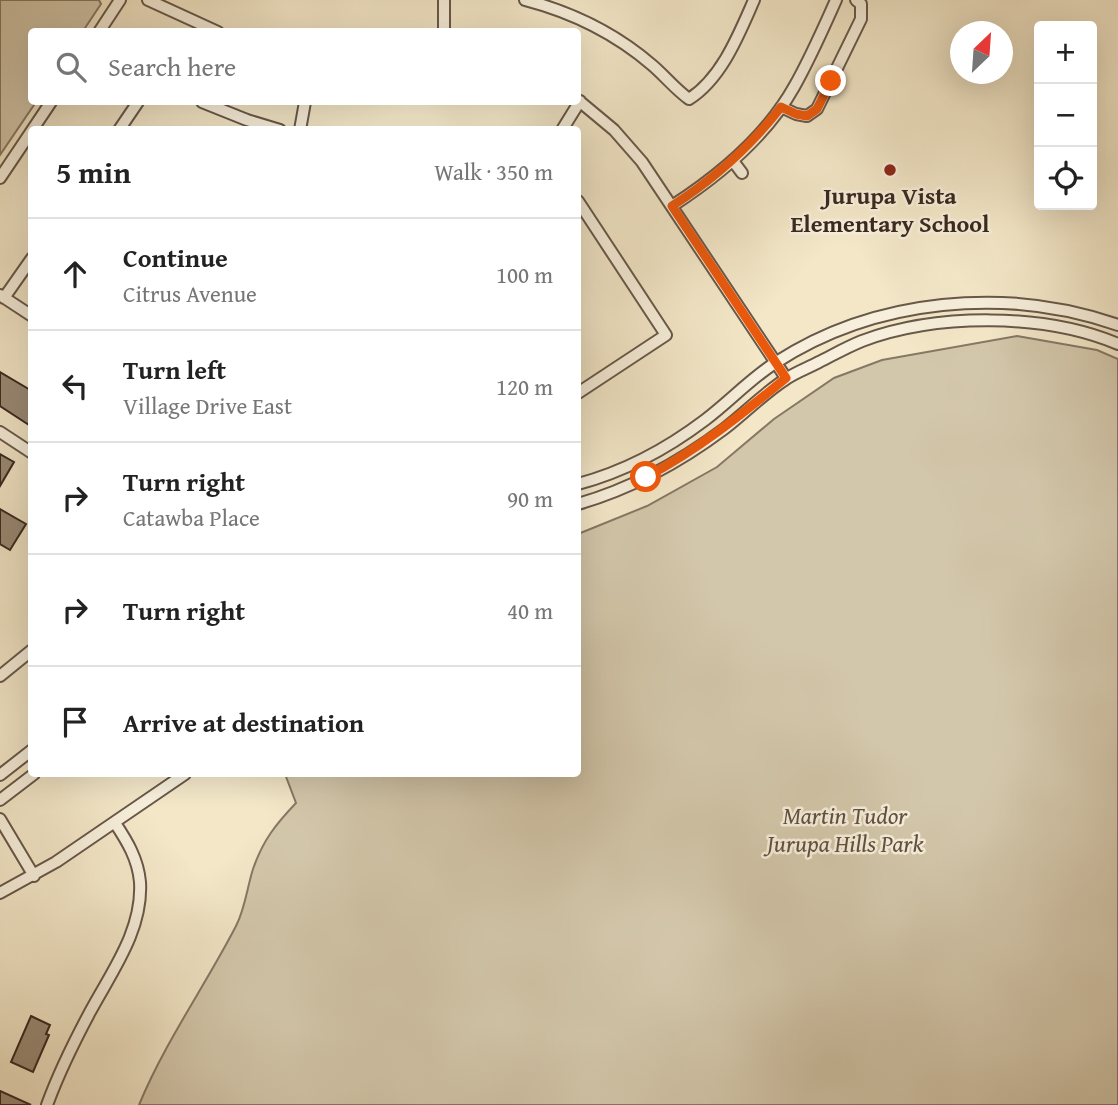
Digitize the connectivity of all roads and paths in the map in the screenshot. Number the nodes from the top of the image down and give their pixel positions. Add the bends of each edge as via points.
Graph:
1 (120, 0) edge
2 (148, 0) edge
3 (444, 0) edge
4 (525, 0) edge
5 (754, 0) edge
6 (836, 0) edge
7 (856, 0) edge
8 (102, 28) edge
9 (209, 28) edge
10 (444, 28) edge
11 (581, 103) edge
12 (49, 105) edge
13 (136, 105) edge
14 (208, 105) edge
15 (304, 105) edge
16 (577, 105) edge
17 (781, 107) junction
18 (245, 125) edge
19 (35, 126) edge
20 (122, 126) edge
21 (301, 126) edge
22 (564, 126) edge
23 (28, 136) edge
24 (733, 161) junction
25 (742, 173) dead end
26 (0, 178) edge
27 (581, 206) edge
28 (672, 206) junction
29 (28, 263) edge
30 (2, 297) edge
31 (28, 313) edge
32 (1118, 325) edge
33 (1118, 344) edge
34 (775, 363) junction
35 (786, 378) junction
36 (581, 391) edge
37 (0, 432) edge
38 (28, 450) edge
39 (581, 483) edge
40 (581, 503) edge
41 (28, 653) edge
42 (0, 676) edge
43 (28, 754) edge
44 (0, 775) edge
45 (30, 777) edge
46 (181, 777) edge
47 (0, 800) edge
48 (0, 819) edge
49 (114, 823) junction
50 (34, 876) junction
51 (0, 893) edge
52 (47, 1105) edge

1 - 8 street
2 - 9 street
3 - 10 street
4 - 5 street via 564,12 621,41 689,99 711,79
6 - 17 street
7 - 17 street via 861,4 861,19 817,109 807,116
11 - 28 street via 630,146
12 - 19 street
13 - 20 street
14 - 18 street
15 - 21 street
16 - 22 street
17 - 24 street
23 - 26 street
24 - 25 street
24 - 28 street
27 - 36 street via 666,335
28 - 34 street
29 - 30 street
30 - 31 street
32 - 34 street via 1038,306 957,303 895,313 849,327
33 - 35 street via 1029,323 962,321 863,341
34 - 35 street
34 - 39 street via 677,439
35 - 40 street via 684,457 630,485
37 - 38 street
41 - 42 street
43 - 44 street
45 - 47 street
46 - 49 street
48 - 50 street
49 - 50 street
49 - 52 street via 130,846 139,875 135,925 69,1051
50 - 51 street

